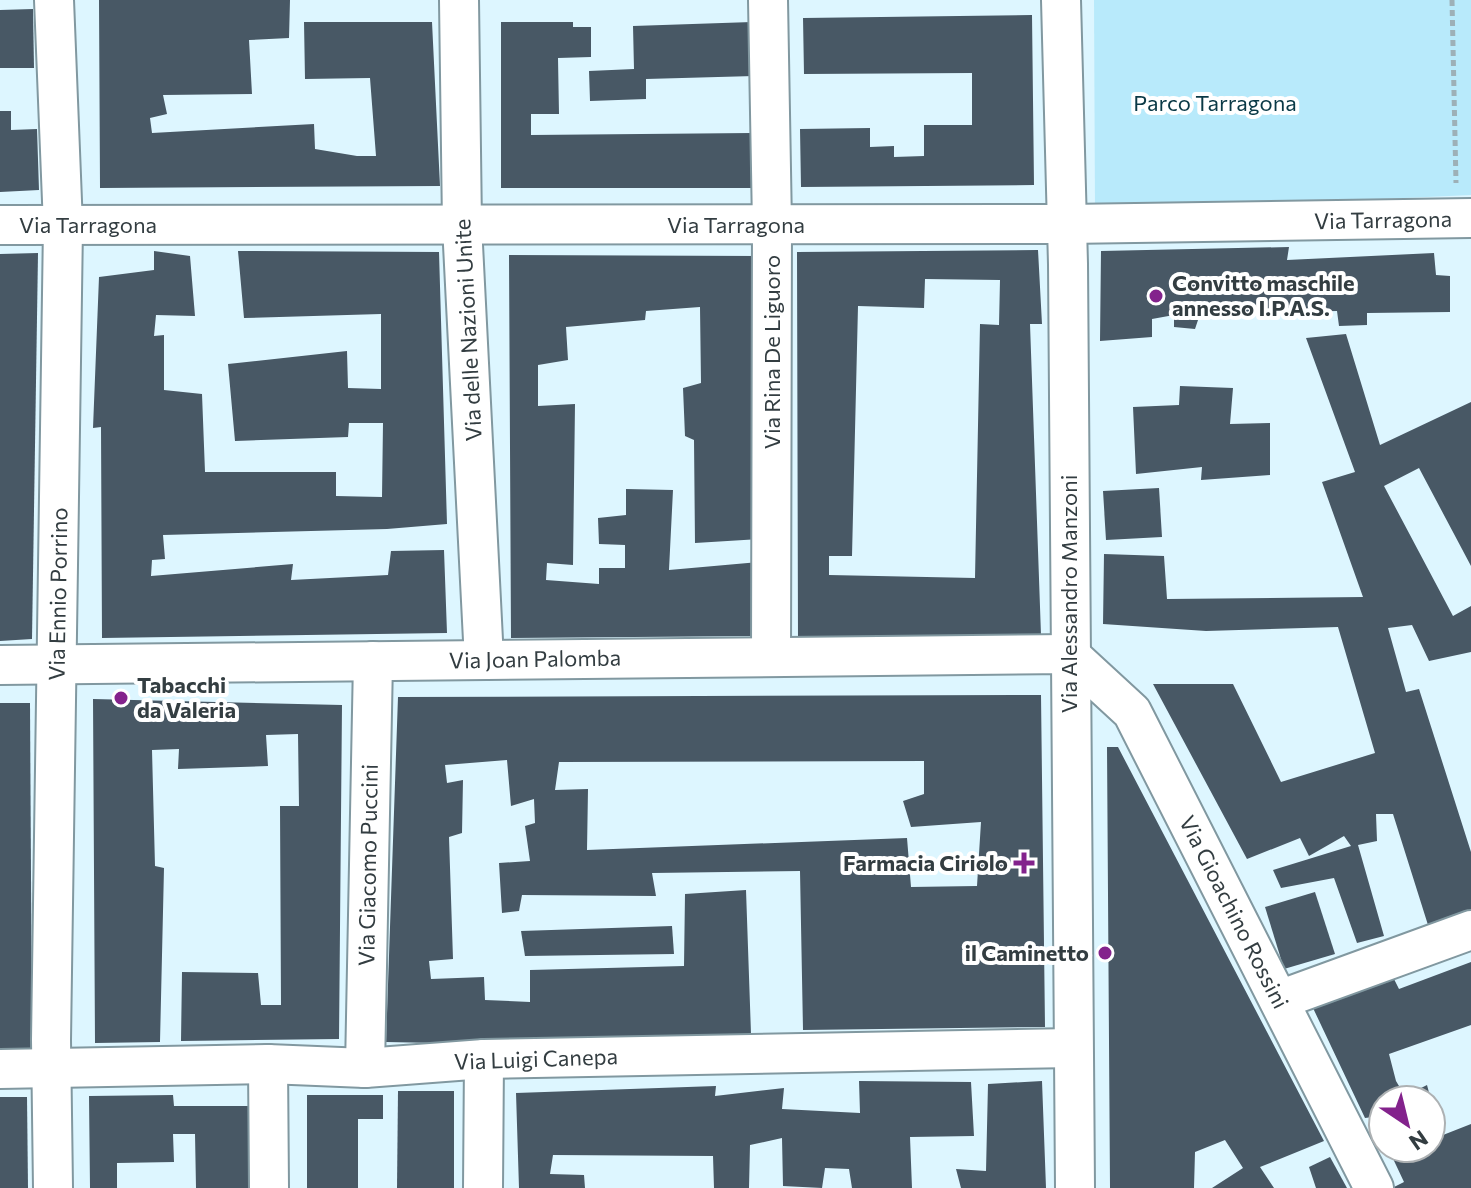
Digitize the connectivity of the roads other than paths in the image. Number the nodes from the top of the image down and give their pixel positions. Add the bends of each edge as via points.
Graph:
1 (54, 0) edge
2 (459, 0) edge
3 (768, 0) edge
4 (1061, 0) edge
5 (1067, 224) junction
6 (0, 225) edge
7 (462, 225) junction
8 (772, 225) junction
9 (63, 226) junction
10 (1466, 229) edge
11 (1069, 654) junction
12 (771, 657) junction
13 (484, 660) junction
14 (373, 661) junction
15 (57, 664) junction
16 (0, 665) edge
17 (1471, 930) edge
18 (1279, 1000) junction
19 (1073, 1048) junction
20 (484, 1059) junction
21 (268, 1064) junction
22 (51, 1068) junction
23 (365, 1068) junction
24 (0, 1069) edge
25 (53, 1188) edge
26 (269, 1188) edge
27 (483, 1188) edge
28 (1075, 1188) edge
29 (1374, 1188) edge

1 - 9 street, Via Ennio Porrino
2 - 7 street, Via delle Nazioni Unite
3 - 8 street, Via Rina De Liguoro
4 - 5 street, Via Alessandro Manzoni
5 - 8 street, Via Tarragona
5 - 10 street, Via Tarragona
5 - 11 street, Via Alessandro Manzoni
6 - 9 street, Via Tarragona
7 - 8 street, Via Tarragona
7 - 9 street, Via Tarragona
7 - 13 street, Via delle Nazioni Unite
8 - 12 street, Via Rina De Liguoro
9 - 15 street, Via Ennio Porrino
11 - 12 street, Via Joan Palomba
11 - 18 street, Via Gioachino Rossini via 1132,712
11 - 19 street, Via Alessandro Manzoni
12 - 13 street, Via Joan Palomba
13 - 14 street, Via Joan Palomba
14 - 15 street, Via Joan Palomba
14 - 23 street, Via Giacomo Puccini
15 - 16 street, Via Joan Palomba
15 - 22 street, Via Ennio Porrino
17 - 18 street
18 - 29 street, Via Gioachino Rossini
19 - 20 street, Via Luigi Canepa
19 - 28 street, Via Alessandro Manzoni
20 - 23 street, Via Luigi Canepa
20 - 27 street
21 - 22 street, Via Luigi Canepa
21 - 23 street, Via Luigi Canepa
21 - 26 street
22 - 24 street, Via Luigi Canepa
22 - 25 street, Via Ennio Porrino

